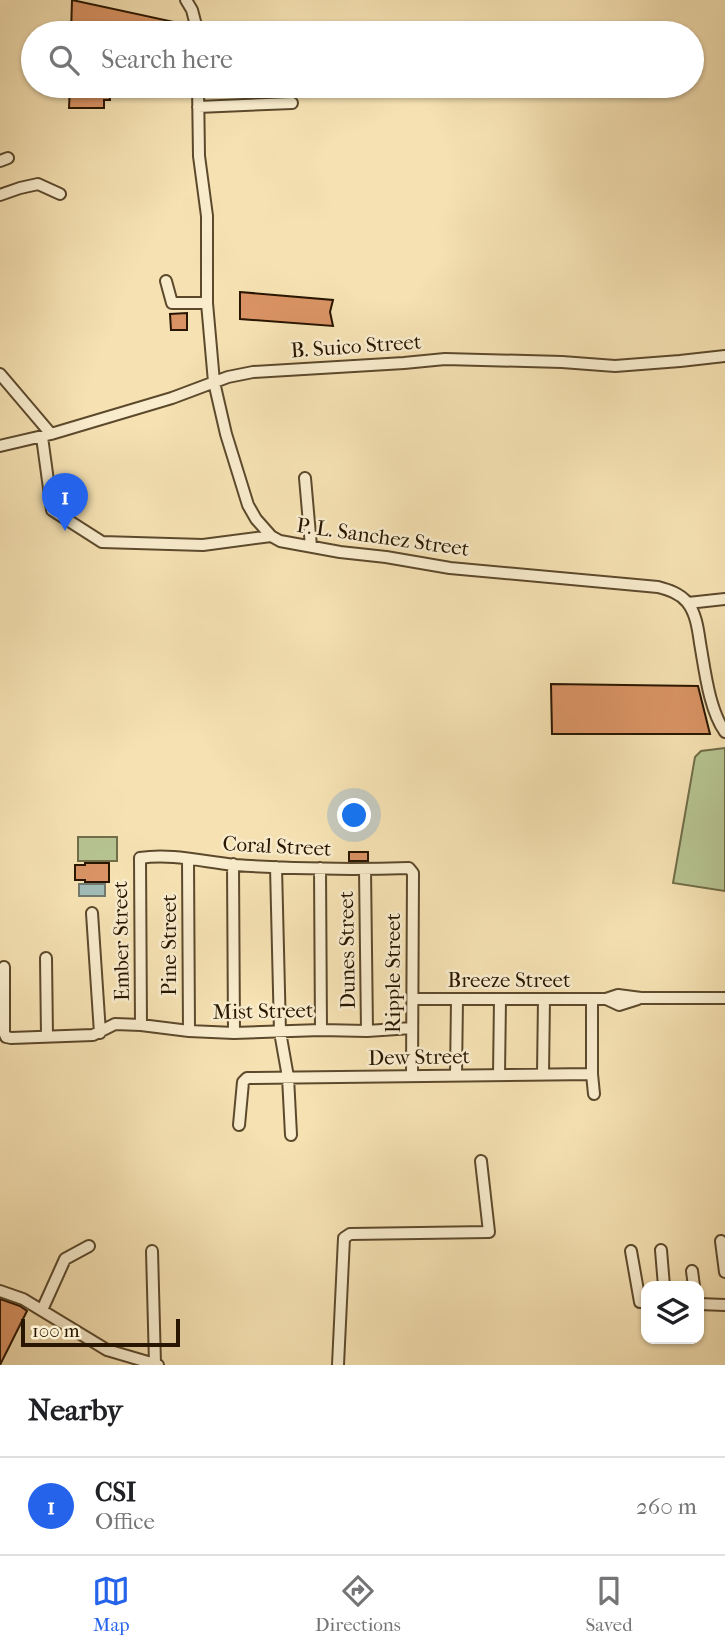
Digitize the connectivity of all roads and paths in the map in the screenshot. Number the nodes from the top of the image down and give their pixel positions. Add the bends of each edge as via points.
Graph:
1 (186, 0) edge
2 (195, 21) edge
3 (198, 98) edge
4 (292, 103) dead end
5 (198, 107) junction
6 (60, 194) dead end
7 (0, 195) edge
8 (166, 281) dead end
9 (207, 303) junction
10 (725, 356) edge
11 (0, 374) edge
12 (214, 382) junction
13 (46, 435) junction
14 (0, 446) edge
15 (305, 478) dead end
16 (271, 536) junction
17 (311, 546) junction
18 (725, 599) edge
19 (688, 603) junction
20 (725, 732) edge
21 (140, 858) joint
22 (188, 859) junction
23 (233, 864) junction
24 (276, 867) junction
25 (320, 868) junction
26 (365, 869) junction
27 (412, 869) joint
28 (92, 913) dead end
29 (46, 958) dead end
30 (4, 967) dead end
31 (725, 998) edge
32 (413, 999) junction
33 (500, 999) junction
34 (544, 999) junction
35 (592, 999) junction
36 (457, 1000) junction
37 (141, 1025) junction
38 (412, 1028) junction
39 (321, 1030) junction
40 (189, 1031) junction
41 (367, 1031) junction
42 (234, 1032) junction
43 (280, 1032) junction
44 (100, 1033) junction
45 (47, 1036) junction
46 (543, 1074) junction
47 (592, 1074) junction
48 (456, 1075) junction
49 (499, 1075) junction
50 (412, 1076) junction
51 (288, 1077) junction
52 (594, 1094) dead end
53 (239, 1125) dead end
54 (291, 1135) dead end
55 (481, 1161) dead end
56 (721, 1241) dead end
57 (89, 1246) dead end
58 (661, 1250) dead end
59 (152, 1251) dead end
60 (631, 1251) dead end
61 (692, 1271) dead end
62 (725, 1272) edge
63 (664, 1281) edge
64 (693, 1281) edge
65 (0, 1291) edge
66 (641, 1303) edge
67 (704, 1304) edge
68 (725, 1305) edge
69 (42, 1310) junction
70 (157, 1365) edge
71 (338, 1365) edge

1 - 2 street
3 - 5 street, P. L. Sanchez Street
4 - 5 street
5 - 9 street, P. L. Sanchez Street via 207,216
6 - 7 street via 38,184
8 - 9 street via 172,303
9 - 12 street, P. L. Sanchez Street
10 - 12 street, B. Suico Street via 615,366 445,359 253,372
11 - 13 street
12 - 13 street, B. Suico Street
12 - 16 street, P. L. Sanchez Street via 248,505
13 - 14 street, B. Suico Street
13 - 16 street via 52,510 102,542 203,545
15 - 17 street
16 - 17 street, P. L. Sanchez Street
17 - 19 street, P. L. Sanchez Street via 450,568 658,587
18 - 19 street
19 - 20 street via 717,719
21 - 22 street, Coral Street
21 - 37 street, Ember Street
22 - 23 street, Coral Street
22 - 40 street, Pine Street
23 - 24 street, Coral Street
23 - 42 street
24 - 25 street, Coral Street
24 - 43 street
25 - 26 street, Coral Street
25 - 39 street
26 - 27 street, Coral Street
26 - 41 street, Dunes Street
27 - 32 street, Ripple Street
28 - 44 street
29 - 45 street
30 - 45 street via 6,1037
31 - 35 street, Breeze Street via 641,998 619,1006 606,999
32 - 36 street, Breeze Street
32 - 38 street, Ripple Street
33 - 34 street, Breeze Street
33 - 36 street, Breeze Street
33 - 49 street
34 - 35 street, Breeze Street
34 - 46 street
35 - 47 street
36 - 48 street
37 - 40 street, Mist Street
37 - 44 street, Mist Street via 115,1024
38 - 41 street, Mist Street
38 - 50 street, Ripple Street
39 - 41 street, Mist Street
39 - 43 street, Mist Street
40 - 42 street, Mist Street
42 - 43 street, Mist Street
43 - 51 street
44 - 45 street
46 - 47 street, Dew Street
46 - 49 street, Dew Street
47 - 52 street
48 - 49 street, Dew Street
48 - 50 street, Dew Street
50 - 51 street, Dew Street
51 - 53 street, Dew Street via 247,1077
51 - 54 street
55 - 71 street via 489,1232 350,1234 344,1238
56 - 62 street
57 - 69 street via 65,1259
58 - 63 street
59 - 70 street
60 - 66 street
61 - 64 street
65 - 69 street
67 - 68 street
69 - 70 street via 107,1350

